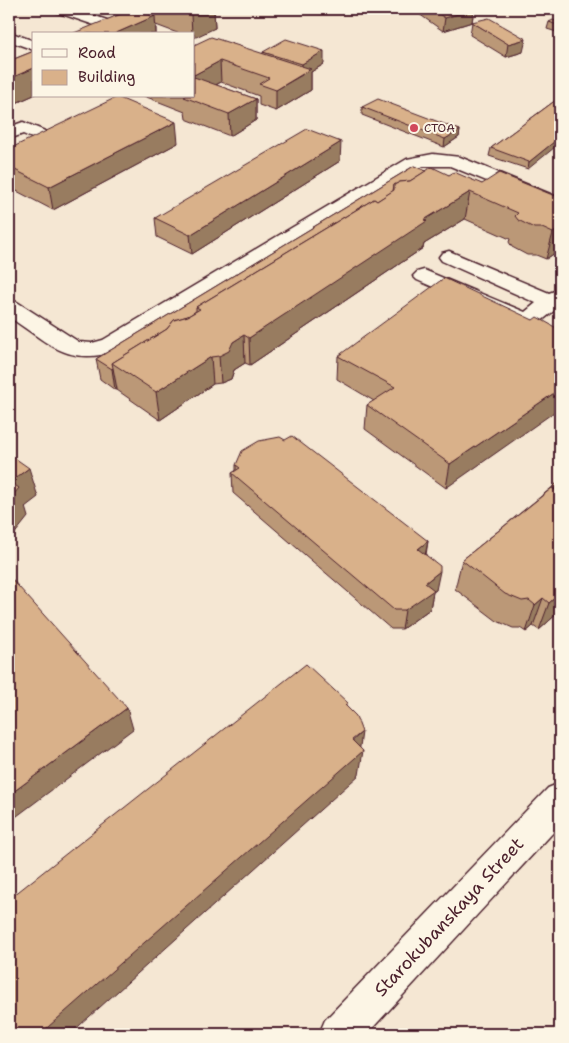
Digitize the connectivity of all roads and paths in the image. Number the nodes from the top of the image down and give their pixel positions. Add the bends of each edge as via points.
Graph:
1 (61, 9) edge
2 (120, 29) edge
3 (9, 36) edge
4 (32, 45) edge
5 (9, 134) edge
6 (58, 143) edge
7 (560, 205) edge
8 (449, 257) dead end
9 (424, 276) dead end
10 (556, 298) edge
11 (9, 307) edge
12 (560, 800) edge
13 (339, 1034) edge

1 - 2 street
3 - 4 street
5 - 6 street via 24,127
7 - 11 street via 454,161 424,159 112,345 84,352 72,348
8 - 10 street
9 - 10 street via 522,320 531,319
12 - 13 street, Starokubanskaya Street

